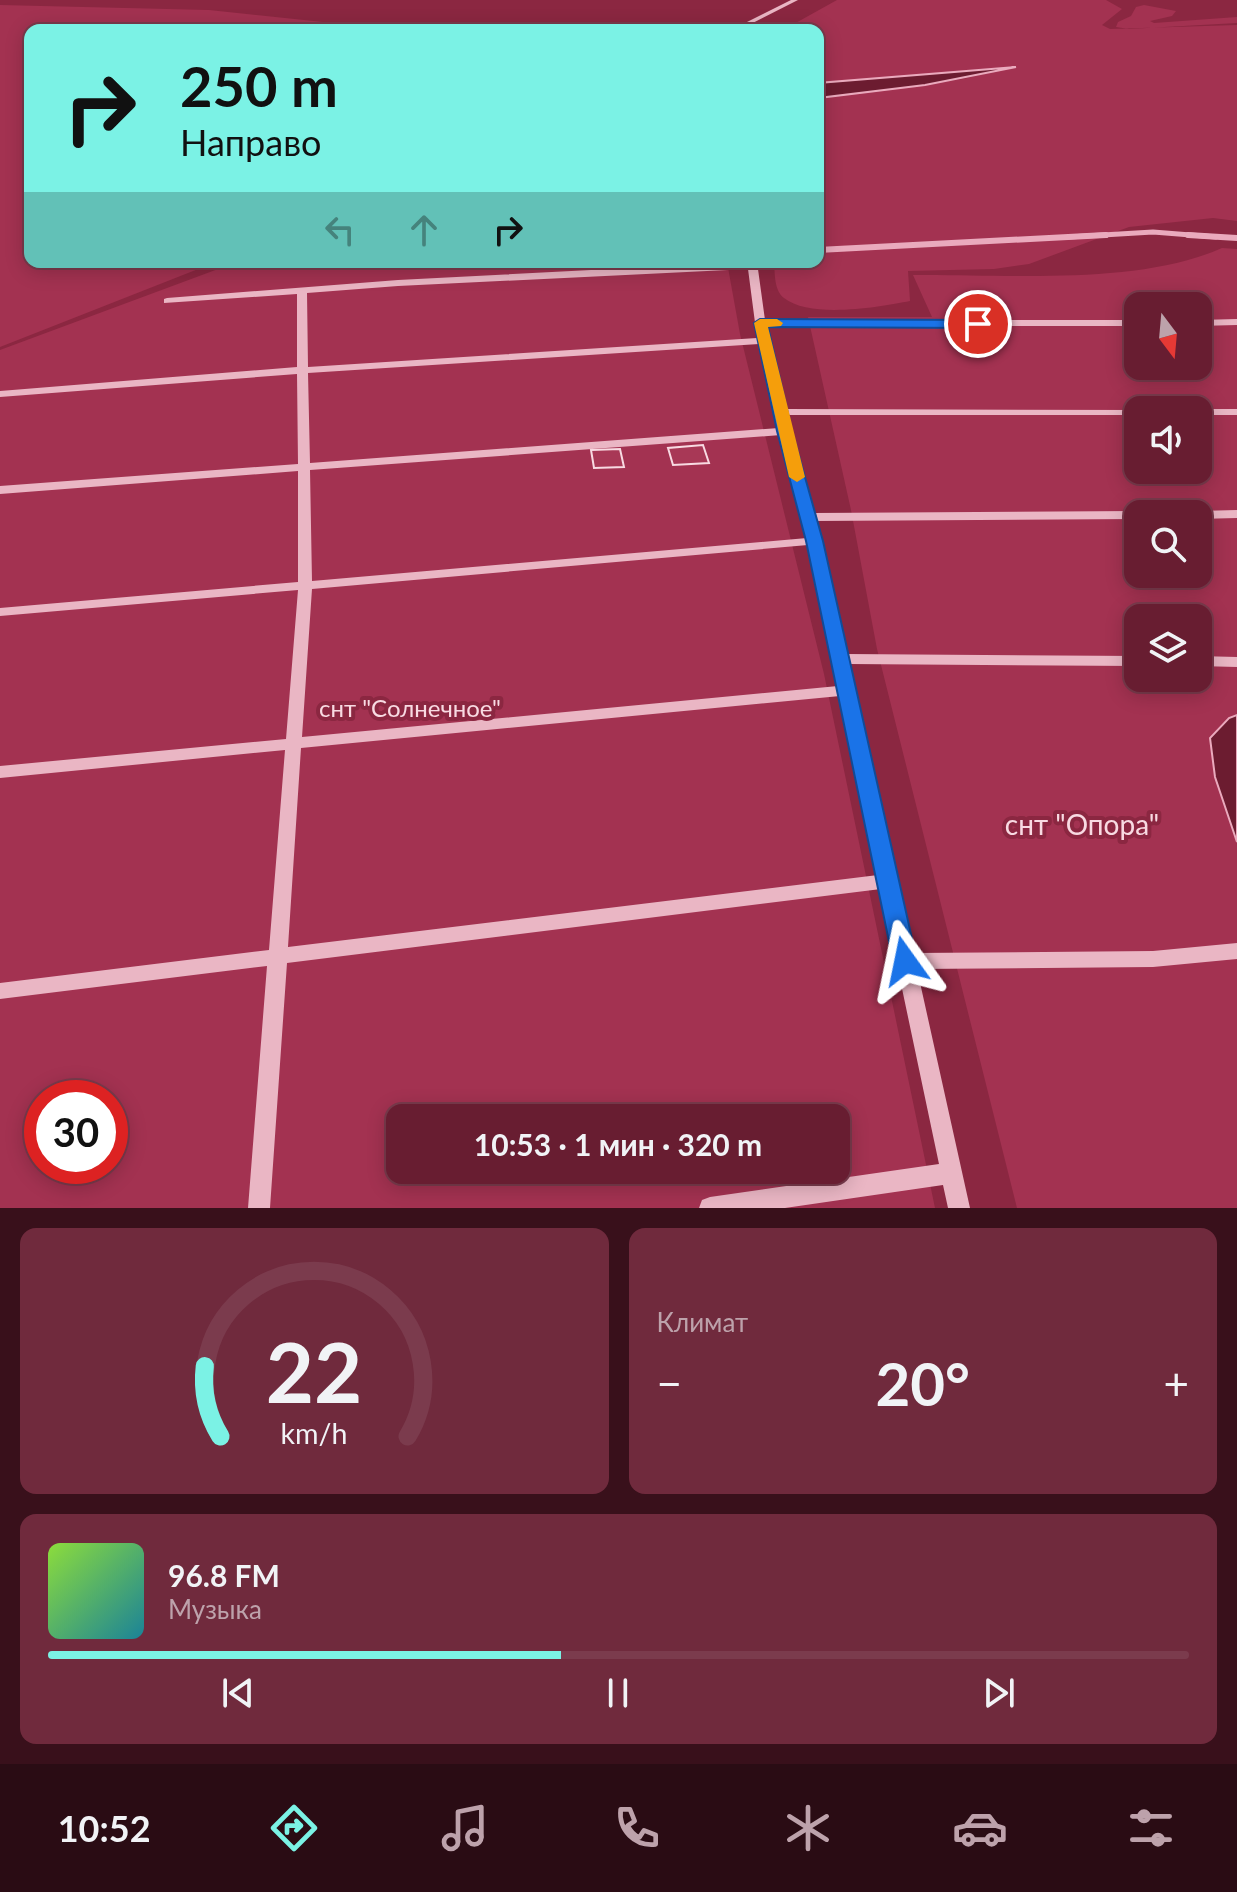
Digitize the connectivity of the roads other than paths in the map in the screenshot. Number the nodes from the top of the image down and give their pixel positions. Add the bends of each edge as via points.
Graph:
1 (795, 0) edge
2 (746, 24) edge
3 (683, 268) edge
4 (753, 268) edge
5 (302, 290) junction
6 (167, 301) dead end
7 (1237, 322) edge
8 (760, 323) junction
9 (1124, 323) edge
10 (1212, 323) edge
11 (763, 341) junction
12 (304, 370) junction
13 (0, 394) edge
14 (780, 412) junction
15 (1124, 412) edge
16 (1212, 412) edge
17 (1237, 412) edge
18 (784, 431) junction
19 (306, 466) junction
20 (0, 490) edge
21 (1237, 514) edge
22 (1124, 515) edge
23 (1212, 515) edge
24 (808, 517) junction
25 (814, 541) junction
26 (305, 586) junction
27 (0, 612) edge
28 (839, 659) junction
29 (1124, 661) edge
30 (1212, 661) edge
31 (1237, 662) edge
32 (846, 690) junction
33 (294, 742) junction
34 (0, 772) edge
35 (888, 881) junction
36 (1237, 951) edge
37 (278, 958) junction
38 (905, 961) junction
39 (0, 991) edge
40 (951, 1173) junction
41 (259, 1208) edge
42 (710, 1208) edge
43 (959, 1208) edge

1 - 2 street
3 - 5 street
4 - 8 street
5 - 6 street
5 - 12 street
7 - 10 street
8 - 9 street
8 - 11 street
11 - 12 street
11 - 14 street
12 - 13 street
12 - 19 street
14 - 15 street
14 - 18 street
16 - 17 street
18 - 19 street
18 - 24 street
19 - 20 street
19 - 26 street
21 - 23 street
22 - 24 street
24 - 25 street
25 - 26 street
25 - 28 street
26 - 27 street
26 - 33 street
28 - 29 street
28 - 32 street
30 - 31 street
32 - 33 street
32 - 35 street
33 - 34 street
33 - 37 street
35 - 37 street
35 - 38 street
36 - 38 street via 1153,959
37 - 39 street
37 - 41 street
38 - 40 street
40 - 42 street
40 - 43 street

